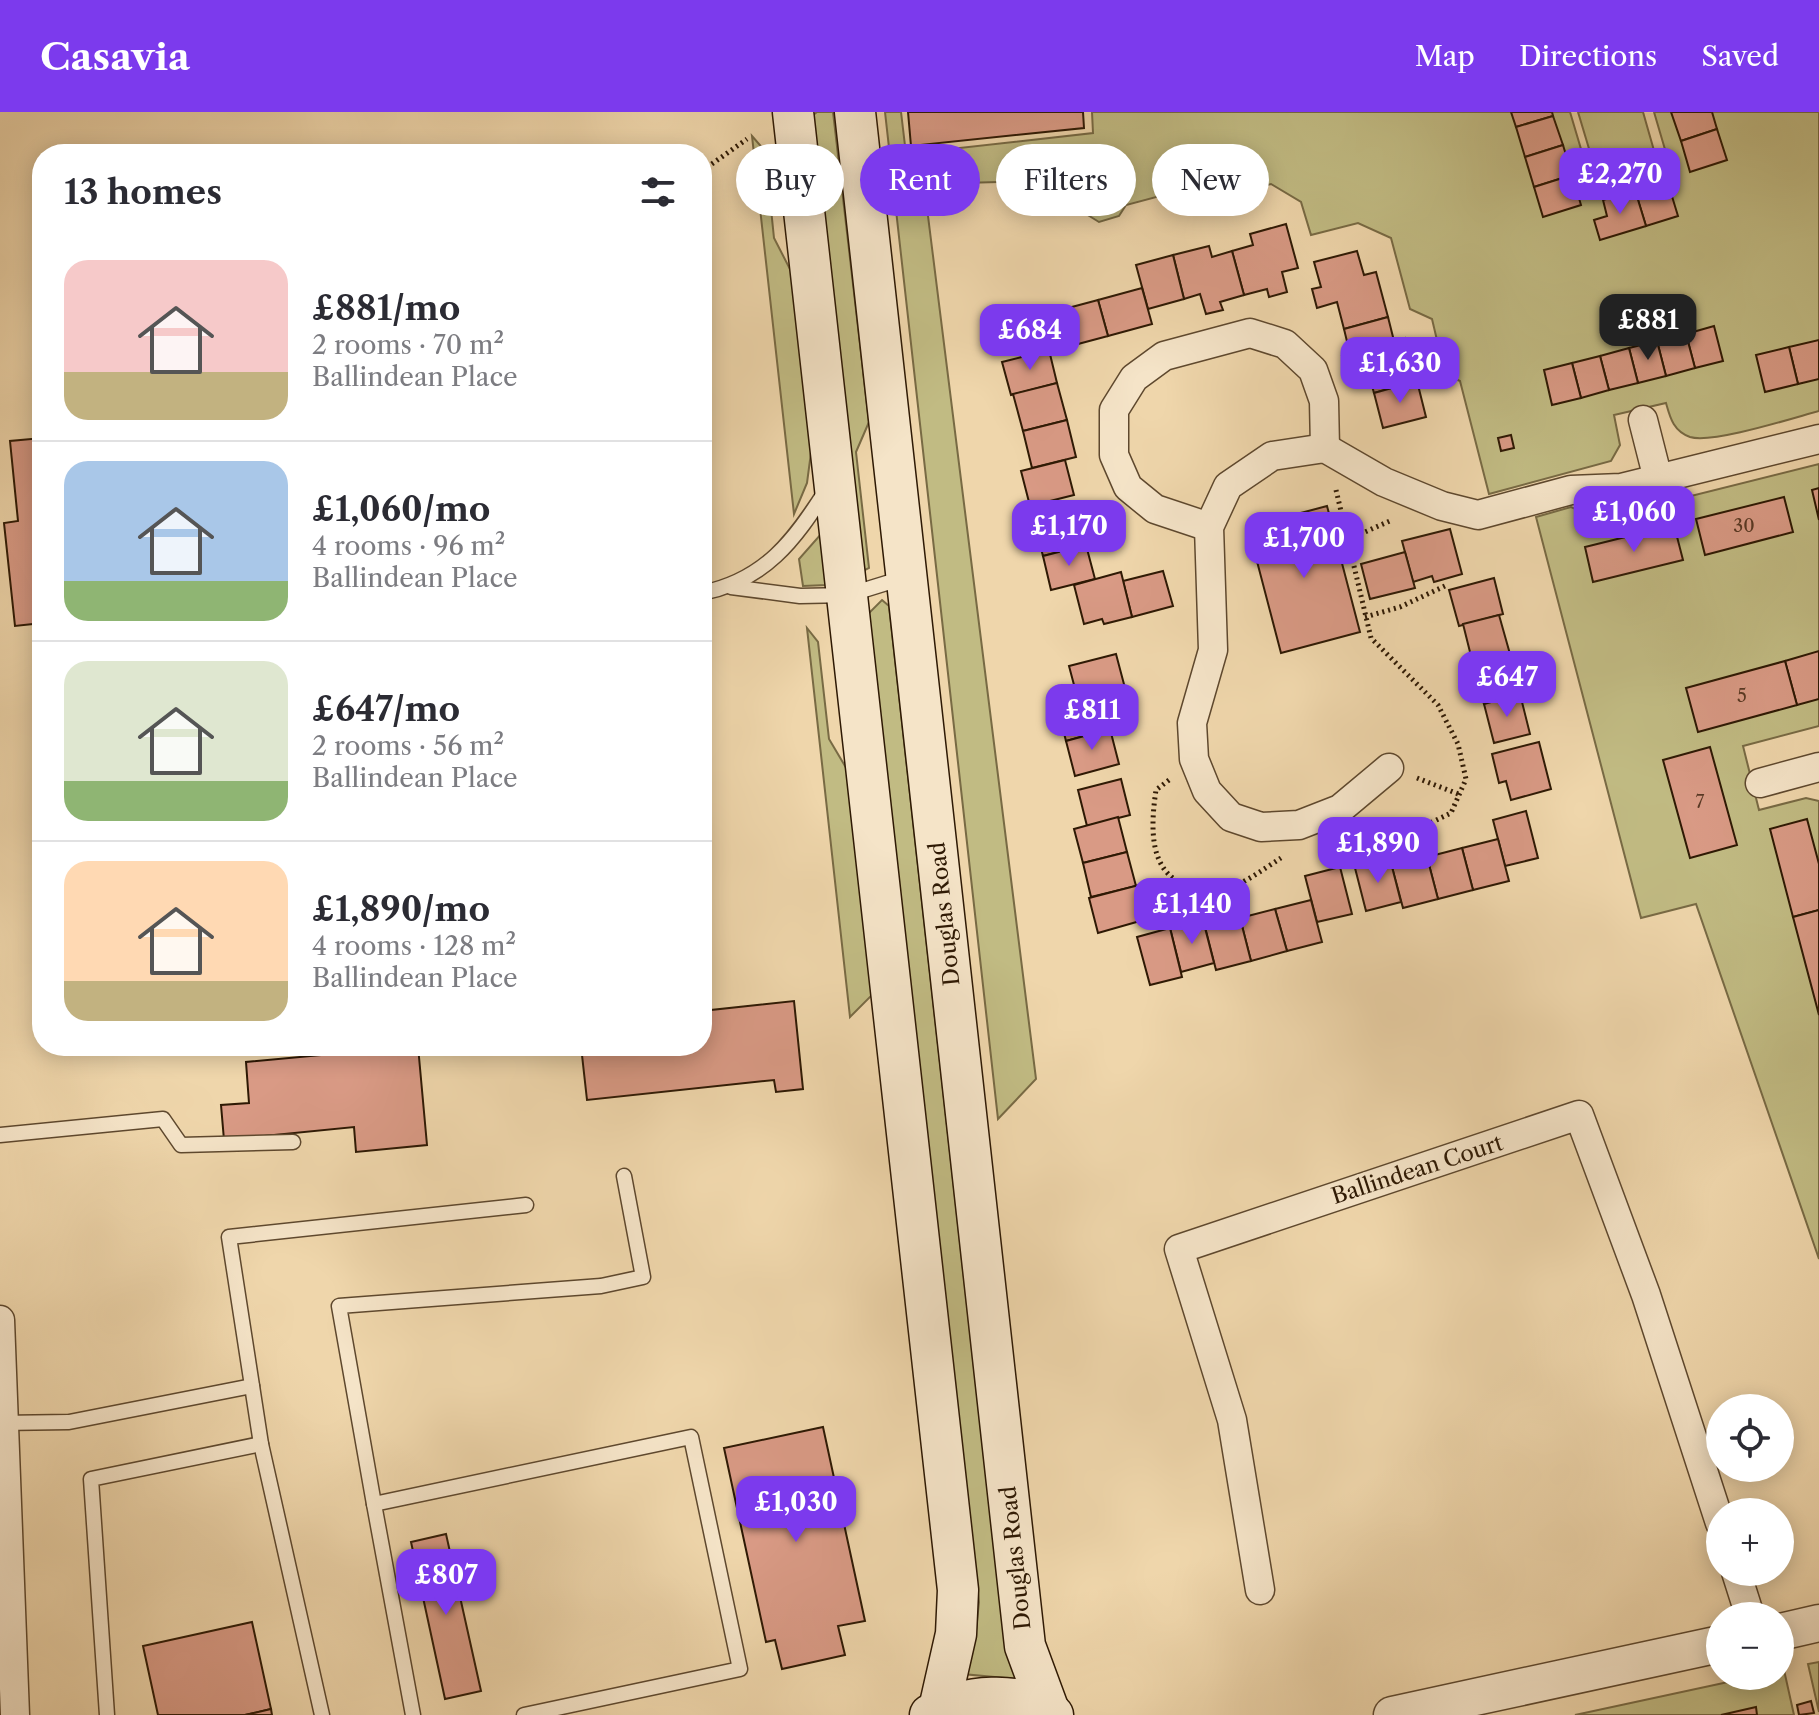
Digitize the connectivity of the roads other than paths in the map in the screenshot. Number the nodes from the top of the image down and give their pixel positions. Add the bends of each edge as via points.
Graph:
1 (793, 112) edge
2 (855, 112) edge
3 (1643, 420) dead end
4 (1819, 439) edge
5 (1325, 448) junction
6 (836, 475) junction
7 (1658, 479) junction
8 (1209, 527) junction
9 (906, 577) junction
10 (731, 587) junction
11 (712, 591) edge
12 (848, 595) junction
13 (1819, 767) edge
14 (1389, 768) road end
15 (1760, 783) dead end
16 (0, 1135) edge
17 (293, 1142) dead end
18 (624, 1176) dead end
19 (526, 1205) dead end
20 (0, 1320) edge
21 (252, 1386) junction
22 (2, 1423) edge
23 (261, 1444) junction
24 (1712, 1498) edge
25 (374, 1504) junction
26 (1260, 1590) dead end
27 (1819, 1623) edge
28 (1794, 1629) edge
29 (1706, 1647) edge
30 (935, 1712) edge
31 (1051, 1713) edge
32 (15, 1715) edge
33 (107, 1715) edge
34 (322, 1715) edge
35 (413, 1715) edge
36 (524, 1715) edge
37 (1392, 1715) edge

1 - 6 main road
2 - 9 main road, Douglas Road
3 - 7 street
4 - 7 street
5 - 7 street via 1384,482 1478,515 1571,490 1621,488
5 - 8 street via 1272,456 1228,486
5 - 8 street via 1324,401 1313,370 1285,344 1250,333 1164,356 1134,378 1114,410 1114,455 1128,487 1155,509
6 - 10 lane via 794,539 764,567
6 - 12 main road
8 - 14 street via 1213,650 1192,723 1194,759 1207,791 1231,817 1261,827 1299,825 1340,809
9 - 12 lane
9 - 31 main road, Douglas Road via 1025,1646
10 - 11 lane
10 - 12 lane via 800,596
12 - 30 main road via 958,1590 956,1634
13 - 15 street
16 - 17 lane via 163,1119 181,1145
18 - 25 lane via 643,1277 601,1286 339,1306
19 - 21 lane via 229,1237
20 - 22 street
21 - 22 lane via 69,1422
21 - 23 lane
22 - 32 street
23 - 33 lane via 91,1479
23 - 34 lane
24 - 26 street, Ballindean Court via 1646,1295 1579,1115 1179,1249 1232,1420
25 - 35 lane
25 - 36 lane via 691,1437 740,1669
27 - 28 street
29 - 37 street
30 - 31 main road via 977,1698 1018,1701

